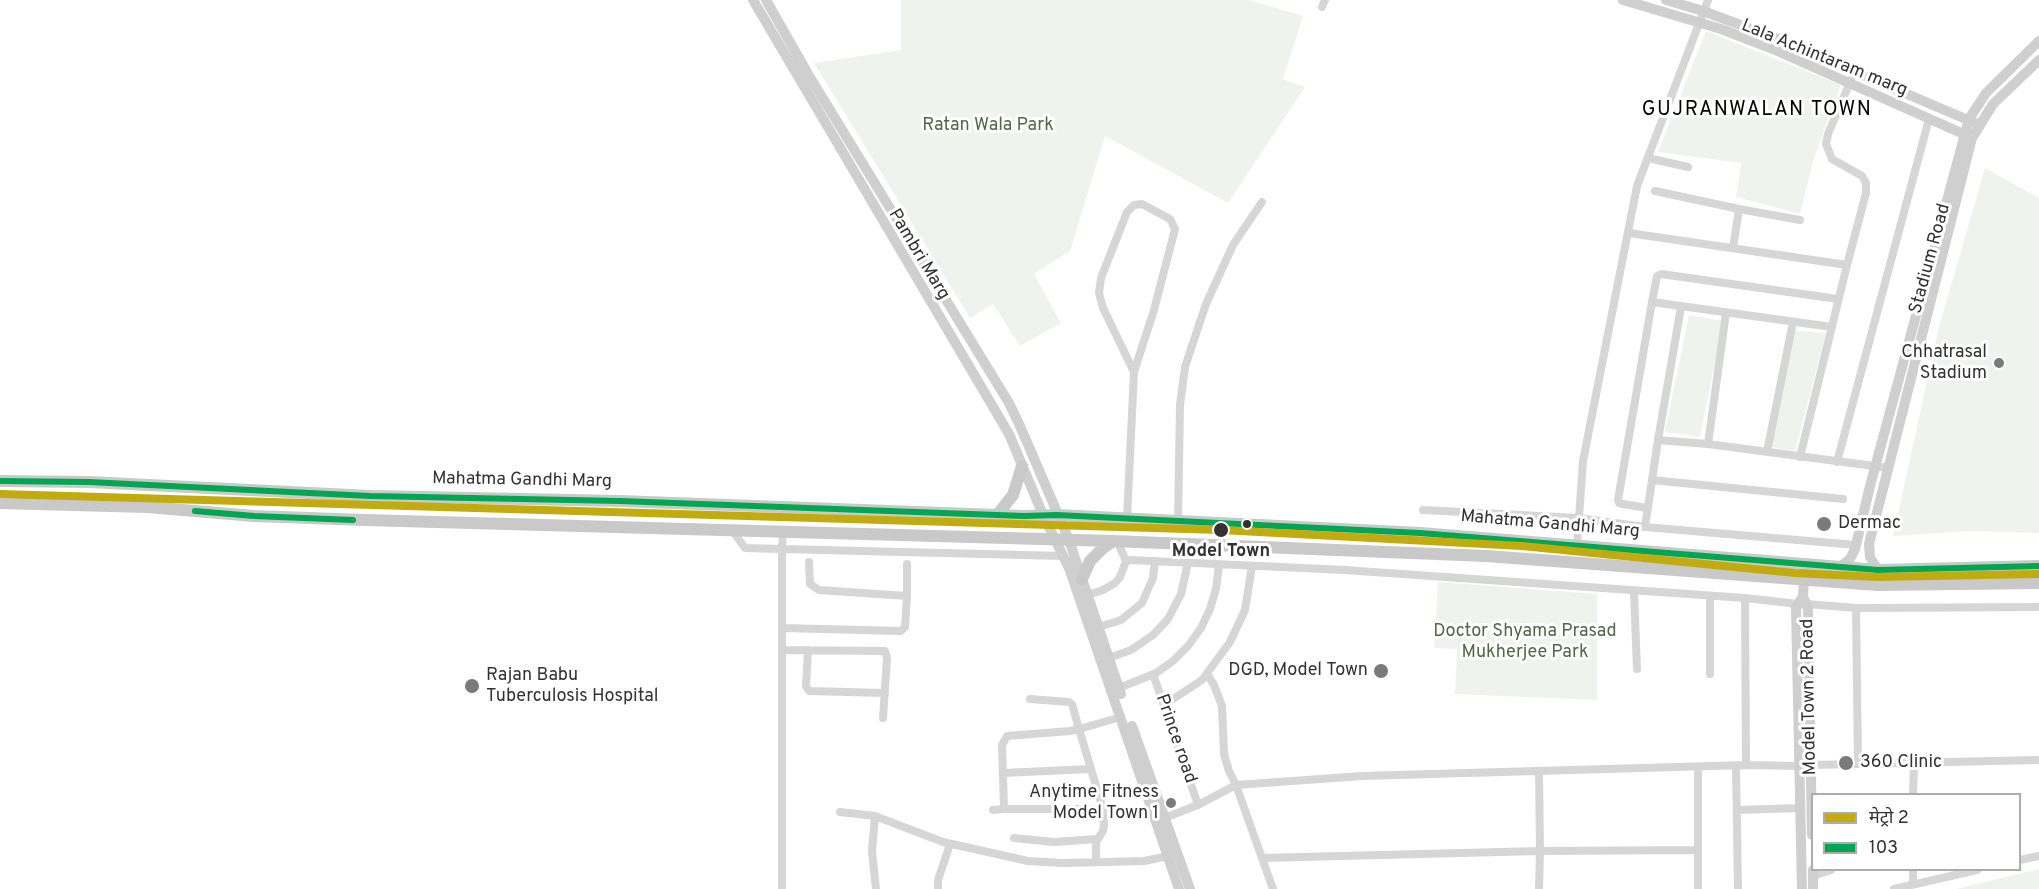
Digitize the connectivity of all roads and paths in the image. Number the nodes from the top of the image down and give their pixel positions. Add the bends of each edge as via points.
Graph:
1 (753, 0) edge
2 (766, 0) edge
3 (1623, 0) edge
4 (1666, 0) edge
5 (1707, 0) edge
6 (1701, 16) junction
7 (2039, 41) edge
8 (1775, 44) junction
9 (2023, 56) junction
10 (2035, 63) edge
11 (1856, 70) junction
12 (1849, 84) junction
13 (1929, 119) junction
14 (1974, 122) junction
15 (1968, 136) junction
16 (1648, 158) junction
17 (1689, 167) dead end
18 (1655, 191) dead end
19 (1262, 202) dead end
20 (1738, 209) junction
21 (1800, 220) dead end
22 (900, 225) junction
23 (889, 231) junction
24 (1629, 233) junction
25 (1733, 248) junction
26 (1847, 265) junction
27 (1838, 299) junction
28 (1652, 302) junction
29 (1681, 307) junction
30 (1726, 313) junction
31 (1793, 322) junction
32 (1832, 327) junction
33 (1134, 372) junction
34 (1658, 440) junction
35 (1708, 444) junction
36 (1767, 452) junction
37 (1800, 457) junction
38 (1837, 462) junction
39 (1022, 466) junction
40 (1875, 466) junction
41 (1889, 468) junction
42 (1652, 480) junction
43 (0, 481) edge
44 (179, 486) junction
45 (1843, 499) dead end
46 (0, 503) edge
47 (1647, 508) junction
48 (179, 509) junction
49 (1423, 510) dead end
50 (998, 514) junction
51 (1043, 515) junction
52 (1057, 515) junction
53 (1127, 518) junction
54 (1578, 518) junction
55 (1178, 521) junction
56 (1645, 527) junction
57 (731, 529) junction
58 (783, 530) junction
59 (1055, 539) junction
60 (1069, 540) junction
61 (1115, 541) junction
62 (1577, 545) junction
63 (1856, 545) junction
64 (782, 549) junction
65 (1064, 556) junction
66 (1126, 561) junction
67 (1155, 561) junction
68 (809, 562) dead end
69 (1188, 563) junction
70 (907, 564) dead end
71 (1805, 564) junction
72 (1219, 565) junction
73 (1252, 566) junction
74 (1841, 566) junction
75 (2039, 566) edge
76 (1878, 570) junction
77 (1082, 579) junction
78 (1804, 580) junction
79 (2039, 583) edge
80 (1635, 591) junction
81 (1088, 595) junction
82 (907, 596) junction
83 (1710, 596) junction
84 (1745, 598) junction
85 (1803, 599) junction
86 (2039, 607) edge
87 (1856, 608) junction
88 (1099, 627) junction
89 (782, 628) junction
90 (782, 650) junction
91 (807, 650) junction
92 (1109, 658) junction
93 (1637, 669) dead end
94 (1153, 674) junction
95 (1207, 674) junction
96 (1710, 674) dead end
97 (1119, 688) junction
98 (885, 693) junction
99 (1030, 699) dead end
100 (1164, 705) junction
101 (1121, 717) junction
102 (883, 718) dead end
103 (1079, 729) junction
104 (2039, 760) edge
105 (1914, 763) junction
106 (1858, 764) junction
107 (1746, 765) junction
108 (1736, 766) junction
109 (1806, 766) junction
110 (1698, 767) junction
111 (1091, 769) junction
112 (1539, 771) junction
113 (1003, 773) junction
114 (1236, 785) junction
115 (1913, 793) edge
116 (1811, 798) edge
117 (1198, 805) junction
118 (1801, 808) junction
119 (1004, 809) junction
120 (1103, 809) junction
121 (993, 810) dead end
122 (1737, 810) junction
123 (840, 812) dead end
124 (875, 816) junction
125 (1164, 818) junction
126 (1014, 838) dead end
127 (1097, 839) junction
128 (950, 844) junction
129 (1698, 850) junction
130 (1540, 851) junction
131 (1169, 856) junction
132 (2039, 856) edge
133 (1262, 858) junction
134 (2021, 860) edge
135 (1096, 862) junction
136 (1913, 871) edge
137 (1972, 871) edge
138 (1813, 873) edge
139 (1913, 884) junction
140 (782, 889) edge
141 (876, 889) edge
142 (938, 889) edge
143 (1179, 889) edge
144 (1190, 889) edge
145 (1273, 889) edge
146 (1539, 889) edge
147 (1698, 889) edge
148 (1738, 889) edge
149 (1802, 889) edge
150 (1814, 889) edge
151 (1894, 889) edge

1 - 23 street, Pambri Marg
2 - 22 street, Pambri Marg
3 - 6 street, Lala Achintaram marg
4 - 6 street, Lala Achintaram marg
5 - 6 street
6 - 8 street, Lala Achintaram marg
6 - 16 street
7 - 9 street, Stadium Road
8 - 11 street, Lala Achintaram marg
8 - 12 street, Lala Achintaram marg
9 - 10 street
9 - 14 street, Stadium Road via 1986,93
10 - 14 street, Stadium Road
11 - 12 street
11 - 14 street, Lala Achintaram marg
12 - 13 street, Lala Achintaram marg
12 - 26 street via 1826,144 1832,159 1862,176 1866,183
13 - 15 street, Lala Achintaram marg
13 - 38 street
14 - 15 street, Stadium Road
15 - 40 street, Stadium Road
15 - 41 street, Stadium Road
16 - 17 street
16 - 24 street via 1637,186
18 - 20 street
19 - 55 street via 1229,255 1206,304 1185,367 1180,405
20 - 21 street
20 - 25 street
22 - 23 street
22 - 52 street, Pambri Marg via 1020,426
23 - 39 street, Pambri Marg via 1000,417
24 - 25 street
24 - 54 street via 1583,461
25 - 26 street
26 - 27 street
27 - 28 street via 1661,274 1657,276
27 - 32 street
28 - 29 street
28 - 47 street via 1618,500
29 - 30 street
29 - 34 street
30 - 31 street
30 - 35 street
31 - 32 street
31 - 36 street
32 - 37 street
33 - 33 street via 1099,293 1126,212 1142,204 1170,219 1175,229
33 - 53 street
34 - 35 street
34 - 42 street
35 - 36 street
36 - 37 street
37 - 38 street
38 - 40 street
39 - 50 main road via 1012,495
39 - 51 street, Pambri Marg
40 - 41 street
40 - 63 street, Stadium Road
41 - 76 street, Stadium Road via 1869,544 1870,557
42 - 45 street
42 - 47 street
43 - 44 main road, Mahatma Gandhi Marg
44 - 48 main road
44 - 50 main road, Mahatma Gandhi Marg
46 - 48 main road
47 - 56 street
48 - 57 main road via 254,516
49 - 54 street
50 - 51 main road, Mahatma Gandhi Marg
51 - 52 main road, Mahatma Gandhi Marg
51 - 59 street, Pambri Marg
52 - 53 main road, Mahatma Gandhi Marg
52 - 60 street, Pambri Marg
53 - 55 main road, Mahatma Gandhi Marg
54 - 56 street
54 - 62 street
55 - 62 main road, Mahatma Gandhi Marg
56 - 63 street
57 - 58 main road
57 - 64 street via 745,548
58 - 59 main road
58 - 64 street
59 - 60 main road, Mahatma Gandhi Marg
59 - 65 street, Pambri Marg
60 - 61 main road, Mahatma Gandhi Marg
60 - 77 street, Pambri Marg
61 - 66 street
61 - 77 main road via 1090,561
61 - 78 main road, Mahatma Gandhi Marg via 1486,556
62 - 71 main road, Mahatma Gandhi Marg
63 - 74 street, Stadium Road via 1850,559
64 - 65 street
64 - 89 street
65 - 101 street, Pambri Marg
66 - 67 street
66 - 81 street via 1115,583
67 - 69 street
67 - 88 street via 1153,578 1142,603 1121,620
68 - 82 street via 809,579 814,588
69 - 72 street
69 - 92 street via 1181,594 1168,619 1131,650
70 - 82 street
71 - 74 main road, Mahatma Gandhi Marg
71 - 78 street, Model Town 2 Road
72 - 73 street
72 - 94 street via 1216,589 1201,628 1173,661
73 - 80 street
73 - 95 street via 1239,626
74 - 76 main road, Mahatma Gandhi Marg
75 - 76 main road, Mahatma Gandhi Marg
77 - 81 street, Pambri Marg
78 - 79 main road, Mahatma Gandhi Marg via 1877,585
78 - 85 street, Model Town 2 Road
80 - 83 street
80 - 93 street
81 - 88 street, Pambri Marg
82 - 89 street via 901,631
83 - 84 street
83 - 96 street
84 - 85 street
84 - 107 street
85 - 87 street
85 - 109 street, Model Town 2 Road
86 - 87 street
87 - 106 street
88 - 92 street, Pambri Marg
89 - 90 street
90 - 91 street
90 - 140 street
91 - 98 street via 809,691
91 - 98 street via 885,651
92 - 97 street, Pambri Marg
94 - 97 street
94 - 100 street, Prince road
95 - 100 street
95 - 114 street via 1222,706 1224,754
97 - 125 street, Pambri Marg
98 - 102 street
99 - 103 street via 1069,702
100 - 117 street, Prince road
101 - 103 street
101 - 131 street, Pambri Marg
103 - 111 street
103 - 113 street via 1007,736 1002,745
104 - 105 street
105 - 106 street
105 - 115 street
106 - 109 street
107 - 108 street
107 - 109 street
108 - 110 street
108 - 122 street
109 - 116 street, Model Town 2 Road
109 - 118 street, Model Town 2 Road
110 - 112 street
110 - 129 street
111 - 113 street
111 - 120 street
112 - 114 street via 1362,776
112 - 130 street
113 - 119 street
114 - 117 street
114 - 133 street
117 - 125 street
118 - 122 street
118 - 149 street, Model Town 2 Road
119 - 120 street
119 - 121 street
120 - 127 street via 1103,831
122 - 148 street
123 - 124 street
124 - 128 street
124 - 141 street via 872,851
125 - 144 street, Pambri Marg
126 - 127 street via 1054,842
127 - 135 street
128 - 135 street via 1028,861
128 - 142 street
129 - 130 street
129 - 147 street
130 - 133 street
130 - 146 street
131 - 135 street
131 - 143 street, Pambri Marg
132 - 134 street
133 - 145 street
136 - 139 street
137 - 139 street
138 - 150 street
139 - 151 street

